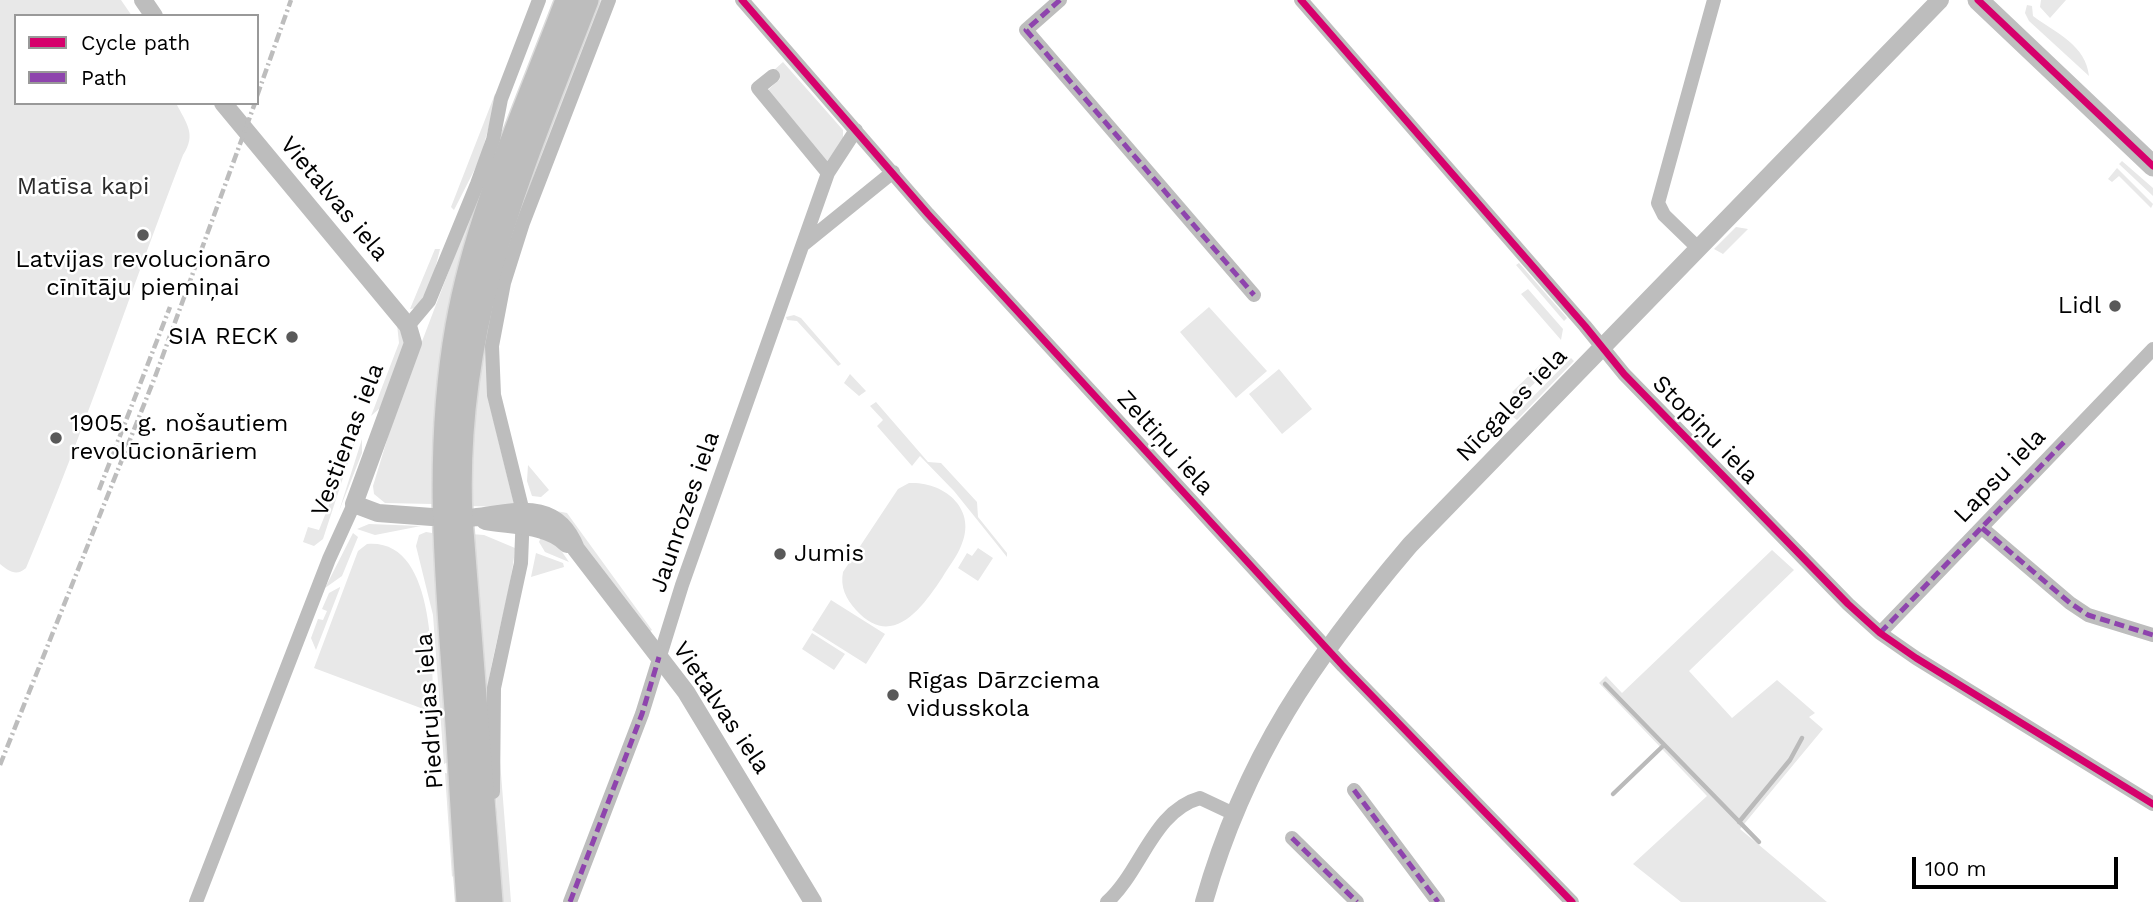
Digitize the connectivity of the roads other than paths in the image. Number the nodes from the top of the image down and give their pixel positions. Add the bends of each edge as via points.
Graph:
1 (539, 0) edge
2 (567, 0) edge
3 (587, 0) edge
4 (609, 0) edge
5 (742, 0) edge
6 (1060, 0) edge
7 (1301, 0) edge
8 (1714, 0) edge
9 (1940, 0) edge
10 (1978, 0) edge
11 (773, 76) dead end
12 (225, 105) edge
13 (856, 130) junction
14 (2153, 166) edge
15 (892, 172) junction
16 (828, 173) junction
17 (804, 244) junction
18 (1698, 248) junction
19 (1254, 295) dead end
20 (408, 326) junction
21 (1603, 346) junction
22 (2153, 349) edge
23 (354, 504) junction
24 (446, 517) junction
25 (522, 520) junction
26 (1982, 528) junction
27 (1880, 633) junction
28 (2153, 635) edge
29 (1327, 648) junction
30 (659, 657) junction
31 (1354, 790) dead end
32 (2153, 804) edge
33 (1234, 814) junction
34 (1292, 838) dead end
35 (196, 902) edge
36 (468, 902) edge
37 (491, 902) edge
38 (570, 902) edge
39 (813, 902) edge
40 (1107, 902) edge
41 (1204, 902) edge
42 (1357, 902) edge
43 (1438, 902) edge
44 (1572, 902) edge

1 - 20 street via 501,99 477,184 429,301
2 - 24 main road via 481,230 467,281 443,432
3 - 24 main road via 497,237 466,380 460,477
4 - 25 street via 523,223 504,283 492,346 494,395
5 - 13 street, Zeltiņu iela
6 - 19 street via 1026,30
7 - 21 street, Stopiņu iela
8 - 18 street via 1658,203
9 - 18 street, Nīcgales iela
10 - 14 main road
11 - 16 street via 758,88
12 - 20 street, Vietalvas iela
13 - 15 street, Zeltiņu iela
13 - 16 street, Jaunrozes iela
15 - 17 street
15 - 29 street, Zeltiņu iela
16 - 17 street, Jaunrozes iela
17 - 30 street, Jaunrozes iela
18 - 21 street, Nīcgales iela
20 - 23 street, Vestienas iela via 413,343
21 - 27 street, Stopiņu iela via 1639,390
21 - 29 street, Nīcgales iela via 1410,545
22 - 26 street, Lapsu iela
23 - 24 street via 378,513
23 - 35 street, Vestienas iela
24 - 36 main road, Piedrujas iela
24 - 37 main road, Piedrujas iela
25 - 30 street, Vietalvas iela via 553,518
25 - 37 street via 520,563 494,688 496,851
26 - 27 street, Lapsu iela
26 - 28 street via 2079,609
27 - 32 street, Stopiņu iela
29 - 33 street, Nīcgales iela via 1276,726
29 - 44 street, Zeltiņu iela
30 - 38 street, Jaunrozes iela
30 - 39 street, Vietalvas iela via 686,692
31 - 43 street
33 - 40 street via 1200,798 1190,801 1159,827 1119,892
33 - 41 street, Nīcgales iela
34 - 42 street

